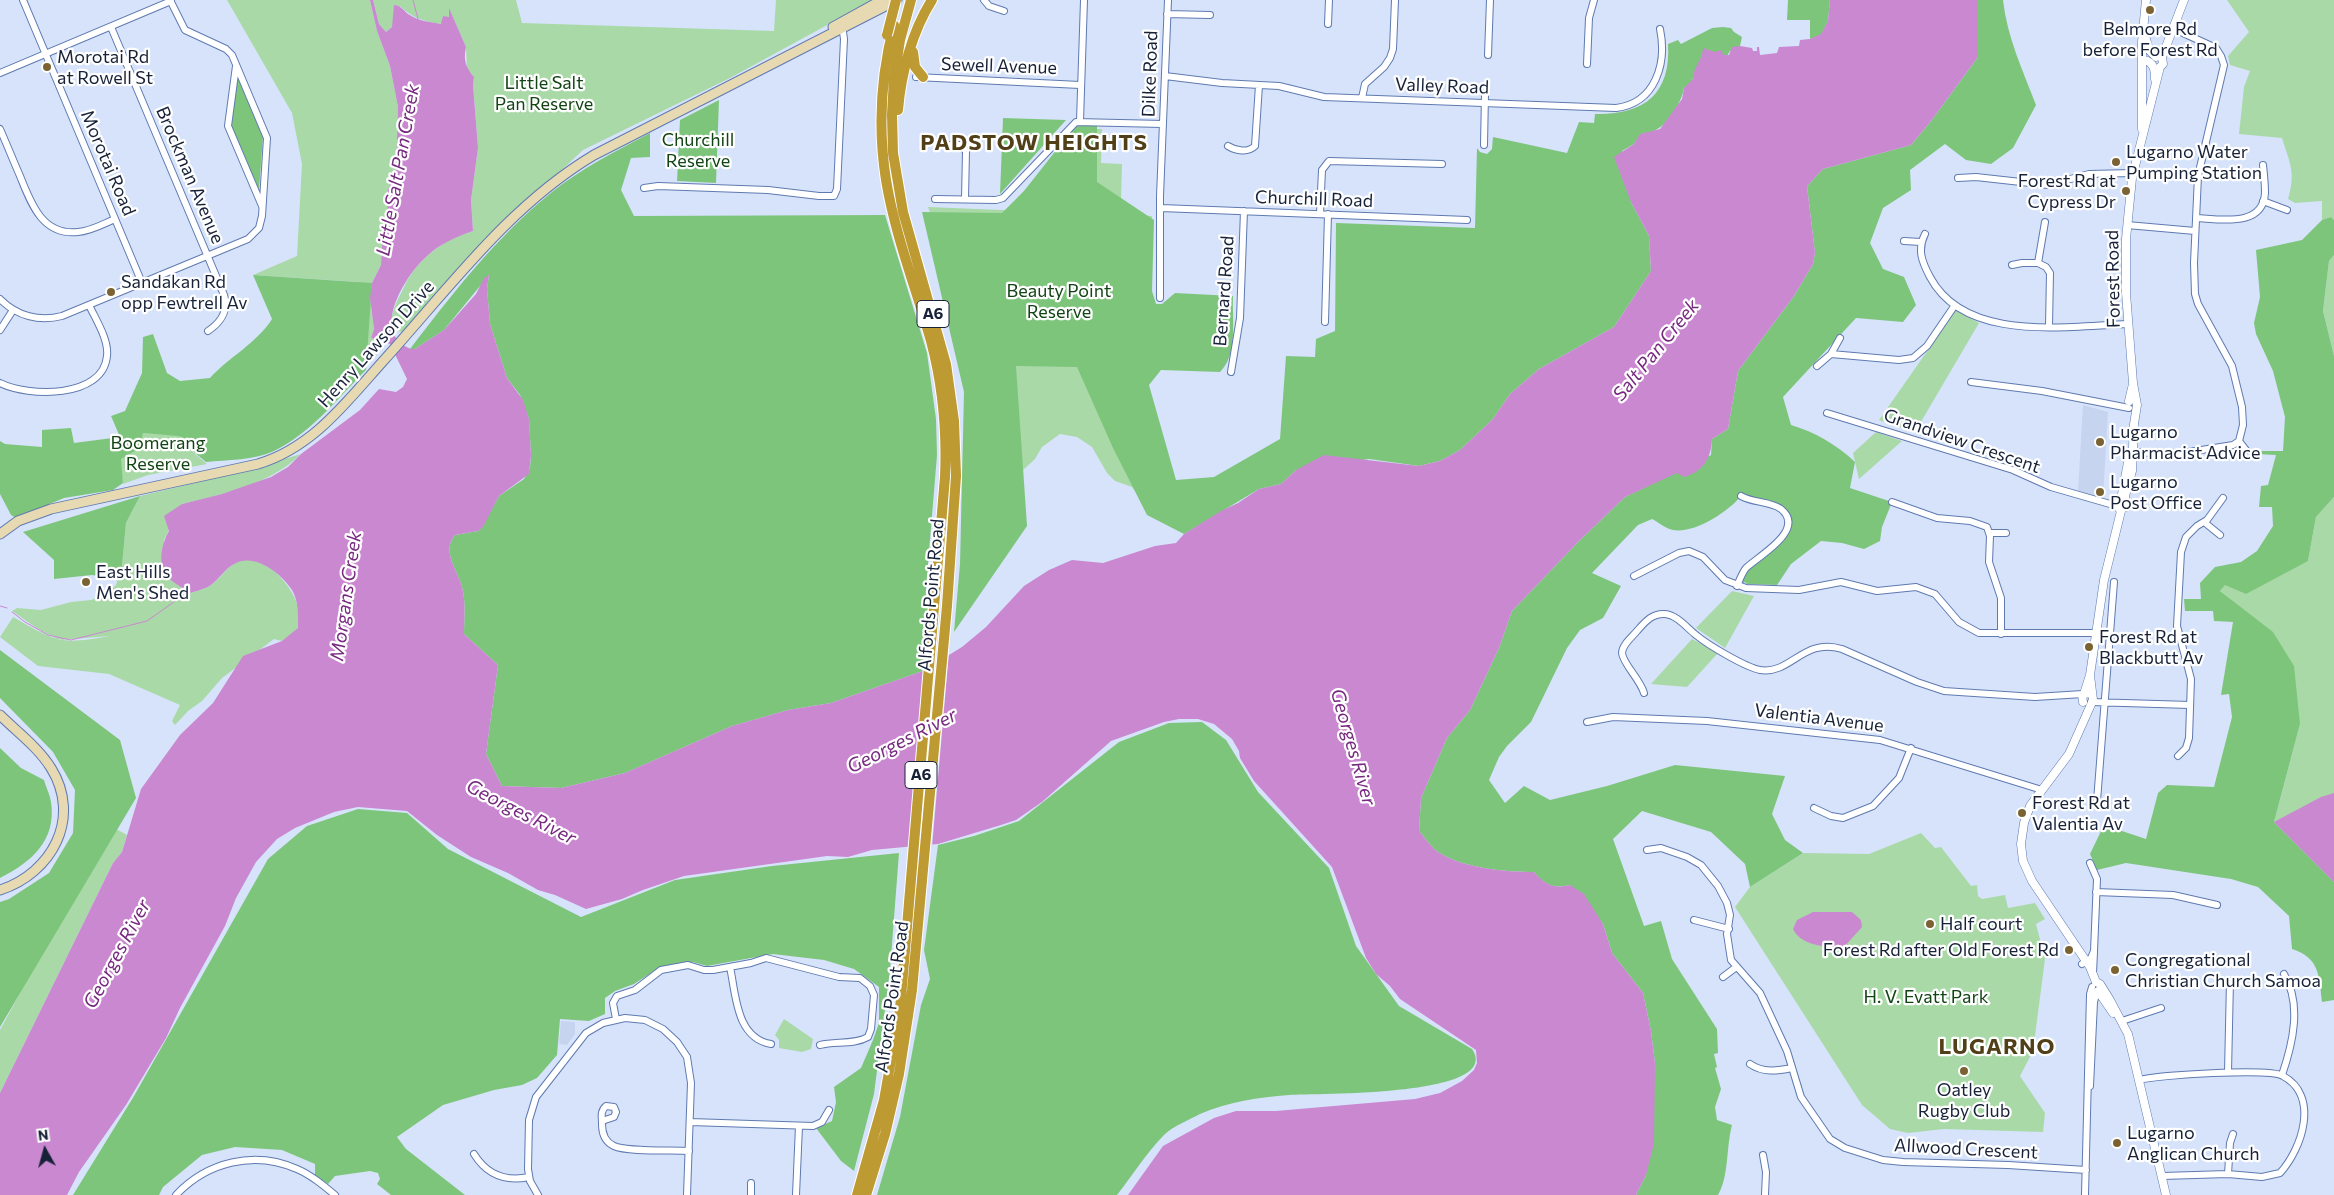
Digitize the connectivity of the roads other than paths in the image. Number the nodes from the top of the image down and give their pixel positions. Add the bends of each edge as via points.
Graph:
1 (23, 0) edge
2 (882, 0) edge
3 (898, 0) edge
4 (911, 0) edge
5 (932, 0) edge
6 (984, 0) edge
7 (1084, 0) edge
8 (1168, 0) edge
9 (1329, 0) edge
10 (1395, 0) edge
11 (1490, 0) edge
12 (1594, 0) edge
13 (2146, 0) edge
14 (2184, 0) edge
15 (170, 1) edge
16 (1004, 10) dead end
17 (1167, 14) junction
18 (1210, 15) dead end
19 (1328, 24) dead end
20 (842, 26) junction
21 (111, 27) junction
22 (2172, 28) junction
23 (1660, 29) dead end
24 (2144, 32) junction
25 (916, 34) junction
26 (45, 54) junction
27 (1488, 55) dead end
28 (2144, 60) junction
29 (2157, 62) junction
30 (236, 64) junction
31 (1587, 64) dead end
32 (0, 74) edge
33 (1165, 76) junction
34 (920, 77) joint
35 (1080, 84) junction
36 (1259, 85) junction
37 (1485, 94) dead end
38 (1362, 98) junction
39 (1485, 103) junction
40 (1080, 121) junction
41 (1163, 124) junction
42 (0, 129) edge
43 (2143, 136) junction
44 (946, 145) dead end
45 (1484, 145) dead end
46 (1228, 146) dead end
47 (1250, 150) junction
48 (1252, 157) dead end
49 (1442, 164) dead end
50 (2263, 165) dead end
51 (2133, 173) junction
52 (1958, 178) dead end
53 (644, 188) dead end
54 (935, 199) dead end
55 (965, 199) junction
56 (2263, 201) junction
57 (901, 203) junction
58 (262, 207) junction
59 (1161, 208) junction
60 (2287, 210) dead end
61 (1244, 211) junction
62 (1320, 214) junction
63 (1328, 214) junction
64 (2196, 218) junction
65 (115, 219) junction
66 (1467, 220) dead end
67 (2045, 222) dead end
68 (2127, 225) junction
69 (2195, 231) junction
70 (1925, 234) dead end
71 (1904, 241) dead end
72 (1921, 242) junction
73 (208, 256) junction
74 (2038, 263) junction
75 (2012, 265) dead end
76 (142, 283) junction
77 (1160, 298) dead end
78 (0, 299) edge
79 (89, 305) junction
80 (1955, 305) junction
81 (13, 310) junction
82 (1325, 322) dead end
83 (2128, 324) junction
84 (2049, 326) junction
85 (0, 330) edge
86 (208, 331) dead end
87 (1840, 338) dead end
88 (1831, 354) junction
89 (1817, 366) dead end
90 (1232, 372) dead end
91 (1971, 382) dead end
92 (0, 383) edge
93 (2132, 405) junction
94 (1827, 413) dead end
95 (2239, 441) junction
96 (2246, 450) dead end
97 (2132, 452) junction
98 (1741, 496) dead end
99 (2223, 498) dead end
100 (1892, 502) dead end
101 (2121, 507) junction
102 (2204, 522) junction
103 (1990, 533) junction
104 (2006, 533) dead end
105 (0, 534) edge
106 (2220, 535) dead end
107 (1634, 576) dead end
108 (2114, 582) dead end
109 (1737, 586) junction
110 (2096, 633) junction
111 (2001, 634) junction
112 (1644, 693) dead end
113 (2087, 698) junction
114 (2105, 702) junction
115 (2190, 705) junction
116 (0, 716) edge
117 (1587, 722) dead end
118 (1911, 748) junction
119 (2178, 756) dead end
120 (2042, 790) junction
121 (2097, 801) dead end
122 (1814, 808) dead end
123 (1647, 850) dead end
124 (2090, 863) dead end
125 (0, 890) edge
126 (2096, 892) junction
127 (2217, 905) dead end
128 (1694, 920) dead end
129 (1728, 928) junction
130 (2094, 951) junction
131 (2084, 963) junction
132 (730, 967) junction
133 (1736, 968) junction
134 (2093, 974) junction
135 (2284, 974) dead end
136 (1723, 977) dead end
137 (2230, 980) dead end
138 (2096, 987) junction
139 (2104, 1000) junction
140 (2094, 1005) junction
141 (2161, 1008) dead end
142 (616, 1019) junction
143 (2122, 1021) junction
144 (2129, 1043) junction
145 (771, 1044) dead end
146 (820, 1045) dead end
147 (1750, 1064) dead end
148 (1792, 1068) junction
149 (2228, 1072) junction
150 (2282, 1075) junction
151 (2138, 1080) junction
152 (829, 1110) dead end
153 (2088, 1112) junction
154 (602, 1121) dead end
155 (690, 1122) junction
156 (799, 1126) junction
157 (2233, 1134) dead end
158 (689, 1151) junction
159 (474, 1154) dead end
160 (1763, 1155) dead end
161 (2086, 1170) junction
162 (2228, 1174) junction
163 (2162, 1176) junction
164 (529, 1177) junction
165 (751, 1183) dead end
166 (176, 1195) edge
167 (335, 1195) edge
168 (538, 1195) edge
169 (687, 1195) edge
170 (751, 1195) edge
171 (796, 1195) edge
172 (857, 1195) edge
173 (866, 1195) edge
174 (1765, 1195) edge
175 (2085, 1195) edge
176 (2166, 1195) edge

1 - 26 street, Morotai Road
2 - 20 main road, Henry Lawson Drive
3 - 20 main road, Henry Lawson Drive
3 - 172 highway, Alfords Point Road / A6, bridge via 879,100 882,134 890,202 931,342 943,405 946,463 899,1018 880,1118
4 - 57 highway, Alfords Point Road / A6 via 895,66 892,115 893,153
5 - 25 highway, A6
6 - 16 street via 993,8
7 - 35 street
8 - 17 street, Dilke Road
9 - 19 street
10 - 38 street via 1392,53 1384,68 1364,84
11 - 27 street
12 - 31 street via 1589,18
13 - 24 street
14 - 22 street, Forest Road
15 - 21 street
15 - 30 street via 186,30 226,49
17 - 18 street
17 - 33 street, Dilke Road
20 - 53 street via 836,195 824,197 768,190 664,186
20 - 105 main road, Henry Lawson Drive via 594,155 554,182 507,224 321,429 298,446 271,460 51,509 18,521
21 - 26 street
21 - 73 street, Brockman Avenue
22 - 29 street, Forest Road
22 - 64 street via 2216,48 2224,65 2198,176
23 - 39 street, Valley Road via 1659,75 1650,92 1629,105 1608,108
24 - 28 street
24 - 29 street via 2149,50
25 - 34 highway via 912,59
25 - 57 highway, A6 via 898,108
26 - 32 street
26 - 65 street, Morotai Road
28 - 29 street
28 - 43 street
29 - 43 street, Forest Road via 2155,88
30 - 58 street via 267,138
30 - 58 street via 228,126
33 - 36 street, Valley Road
33 - 41 street, Dilke Road
34 - 35 street, Sewell Avenue
35 - 40 street
36 - 38 street, Valley Road via 1285,87 1319,96
36 - 47 street via 1256,143
37 - 39 street
38 - 39 street, Valley Road
39 - 45 street
40 - 41 street
40 - 55 street via 1066,130 1007,196 996,200
41 - 59 street, Dilke Road
42 - 65 street via 32,204 44,221 58,230 72,233 87,231
43 - 51 street, Forest Road
44 - 55 street via 968,147
46 - 47 street via 1236,150
47 - 48 street
49 - 62 street via 1329,161 1322,170
50 - 56 street
51 - 52 street via 2089,174 2048,185
51 - 68 street, Forest Road
54 - 55 street
56 - 60 street
56 - 64 street via 2249,218
57 - 173 highway, Alfords Point Road / A6 via 942,346 952,403 956,476 917,946 899,1074
58 - 73 street via 260,228 253,236
59 - 61 street, Churchill Road
59 - 77 street, Dilke Road
61 - 62 street, Churchill Road
61 - 90 street, Bernard Road via 1240,318
62 - 63 street, Churchill Road
63 - 66 street, Churchill Road
63 - 82 street
64 - 69 street
65 - 76 street, Morotai Road
67 - 74 street
68 - 69 street
68 - 83 street, Forest Road via 2125,275
69 - 95 street via 2195,294 2232,366 2242,407 2243,425
70 - 72 street
71 - 72 street
72 - 80 street via 1922,262 1937,290
73 - 76 street
73 - 86 street, Brockman Avenue via 226,303 222,319
74 - 75 street
74 - 84 street via 2050,273
76 - 79 street
78 - 81 street
79 - 81 street via 47,319
79 - 92 street via 107,350 105,365 99,374 81,385 54,392 26,392
80 - 84 street via 1995,323
80 - 88 street via 1927,346 1913,358 1899,360
81 - 85 street
83 - 84 street
83 - 93 street, Forest Road
87 - 88 street
88 - 89 street
91 - 93 street
93 - 97 street, Forest Road
94 - 101 street, Grandview Crescent via 2013,470 2050,487
95 - 96 street
95 - 97 street via 2220,448 2182,453
97 - 101 street, Forest Road
98 - 109 street via 1779,508 1785,513 1787,522 1782,539 1746,569
99 - 102 street
100 - 103 street via 1938,518 1980,523
101 - 110 street, Forest Road
102 - 106 street
102 - 115 street via 2186,537 2178,584 2177,626 2191,679
103 - 104 street
103 - 111 street via 1988,557 2000,593
107 - 109 street via 1686,550 1699,554 1722,578
108 - 114 street
109 - 111 street via 1799,590 1840,582 1877,592 1916,588 1939,597 1968,628 1985,634
110 - 111 street
110 - 113 street, Forest Road
112 - 113 street via 1622,652 1648,619 1665,614 1674,617 1706,642 1760,670 1780,667 1815,648 1831,646 1944,691
113 - 114 street
113 - 120 street, Forest Road via 2083,720 2069,754
114 - 115 street
114 - 121 street
115 - 119 street via 2189,738 2186,748
116 - 125 main road via 51,767 63,806 58,838 45,861 26,878
117 - 118 street, Valentia Avenue via 1614,717 1713,721 1880,740
118 - 120 street, Valentia Avenue
118 - 122 street via 1900,778 1873,806 1843,818
120 - 131 street, Forest Road via 2026,817 2021,844 2026,870 2046,910
123 - 129 street, Allwood Crescent via 1672,850 1701,865 1727,903 1730,914
124 - 126 street via 2096,879
126 - 127 street via 2173,895
126 - 130 street
128 - 129 street
129 - 133 street, Allwood Crescent via 1728,948
130 - 131 street
130 - 134 street
131 - 134 street, Forest Road
131 - 138 street, Forest Road
132 - 142 street via 707,970 688,965 659,971 635,990 617,996 613,1006
132 - 145 street via 744,1025 757,1039
132 - 146 street via 769,958 866,981 874,995 870,1035 859,1041
133 - 136 street
133 - 148 street, Allwood Crescent via 1760,993
134 - 138 street, Forest Road
135 - 150 street via 2290,984 2294,1008 2291,1050
137 - 149 street
138 - 139 street, Forest Road
138 - 140 street
138 - 143 street, Forest Road
138 - 153 street via 2090,992 2086,1076
139 - 140 street
139 - 144 street, Forest Road
140 - 153 street
141 - 143 street
142 - 155 street via 651,1022 678,1042 691,1073
142 - 164 street via 597,1025 581,1037 536,1097 529,1120
143 - 144 street, Forest Road
144 - 151 street, Forest Road
147 - 148 street via 1767,1070
148 - 161 street, Allwood Crescent via 1801,1097 1826,1135 1846,1148 1883,1160 1903,1162
149 - 150 street
149 - 151 street
150 - 162 street via 2297,1088 2305,1118 2288,1164 2278,1175
151 - 163 street, Forest Road
152 - 156 street via 819,1124
153 - 161 street
154 - 158 street via 604,1137 617,1148
155 - 156 street
155 - 158 street
156 - 171 street
157 - 162 street
158 - 169 street
159 - 164 street via 482,1166 498,1176 512,1179
160 - 174 street
161 - 175 street
162 - 163 street
163 - 176 street, Forest Road
164 - 168 street
165 - 170 street
166 - 167 street via 213,1168 254,1160 296,1168

